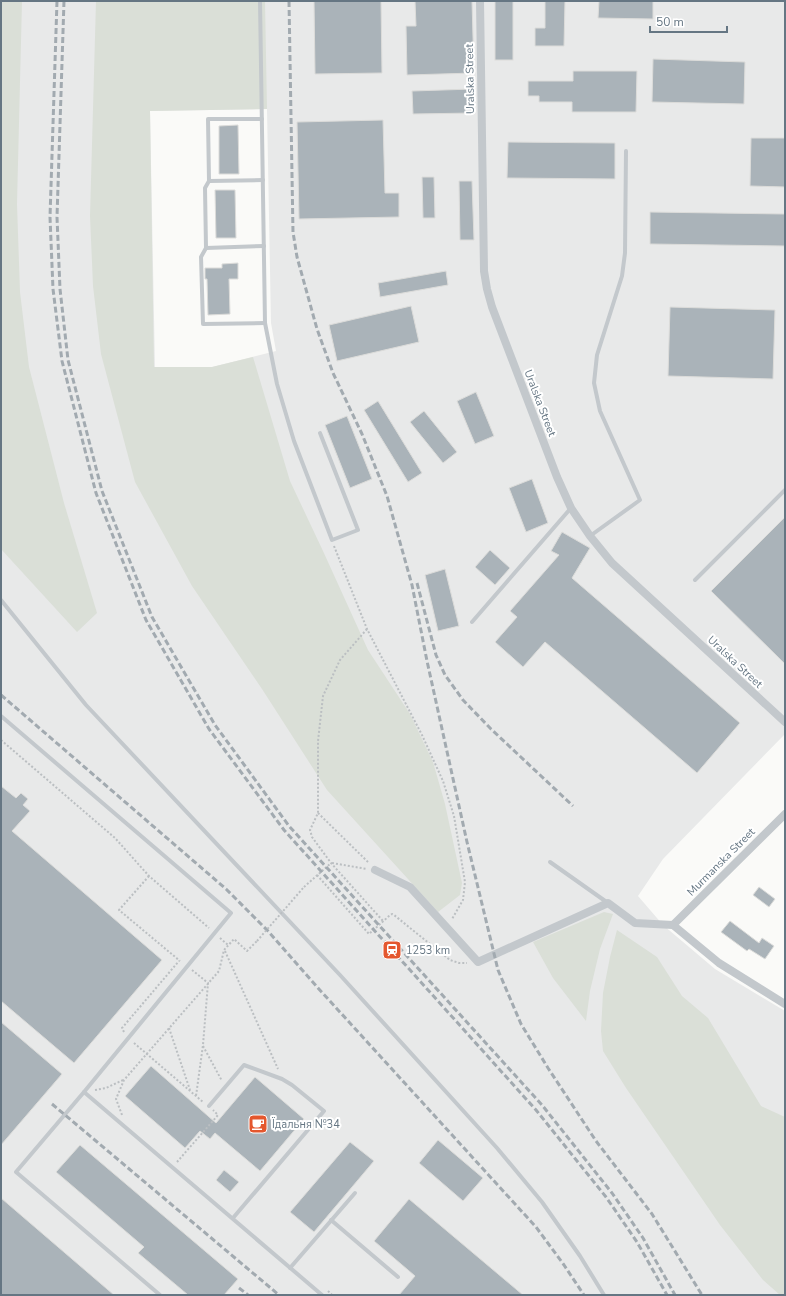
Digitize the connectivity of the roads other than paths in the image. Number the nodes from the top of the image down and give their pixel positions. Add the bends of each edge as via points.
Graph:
1 (260, 1) edge
2 (480, 1) edge
3 (262, 119) junction
4 (626, 151) dead end
5 (263, 180) junction
6 (209, 181) junction
7 (264, 246) junction
8 (206, 248) junction
9 (265, 323) junction
10 (320, 433) dead end
11 (785, 490) edge
12 (571, 508) junction
13 (590, 536) junction
14 (695, 580) dead end
15 (1, 600) edge
16 (472, 622) dead end
17 (1, 716) edge
18 (785, 722) edge
19 (785, 814) edge
20 (550, 862) dead end
21 (375, 870) road end
22 (608, 903) junction
23 (673, 925) junction
24 (785, 1004) edge
25 (84, 1092) junction
26 (209, 1106) road end
27 (355, 1193) dead end
28 (233, 1218) junction
29 (331, 1220) junction
30 (290, 1268) junction
31 (398, 1277) dead end
32 (160, 1295) edge
33 (322, 1295) edge
34 (604, 1295) edge

1 - 3 lane
2 - 12 street, Uralska Street via 484,263 487,289
3 - 5 lane
3 - 6 lane via 208,120
4 - 13 lane via 622,276 597,355 594,383 600,411 640,500
5 - 6 lane
5 - 7 lane
6 - 8 lane via 205,188
7 - 8 lane
7 - 9 lane
8 - 9 lane via 201,256 203,324
9 - 10 lane via 294,441 332,540 358,530
11 - 14 lane
12 - 13 street, Uralska Street
12 - 16 lane
13 - 18 street, Uralska Street via 612,563
15 - 34 lane via 86,705 340,975 497,1148 542,1202
17 - 25 lane via 231,913
19 - 23 street, Murmanska Street
20 - 22 lane
21 - 22 street via 410,887 478,962
22 - 23 street via 635,923
23 - 24 street via 718,963
25 - 28 lane
25 - 32 lane via 16,1172
26 - 28 lane via 244,1065 282,1079 324,1111
27 - 29 lane
28 - 30 lane
29 - 30 lane
29 - 31 lane
30 - 33 lane

